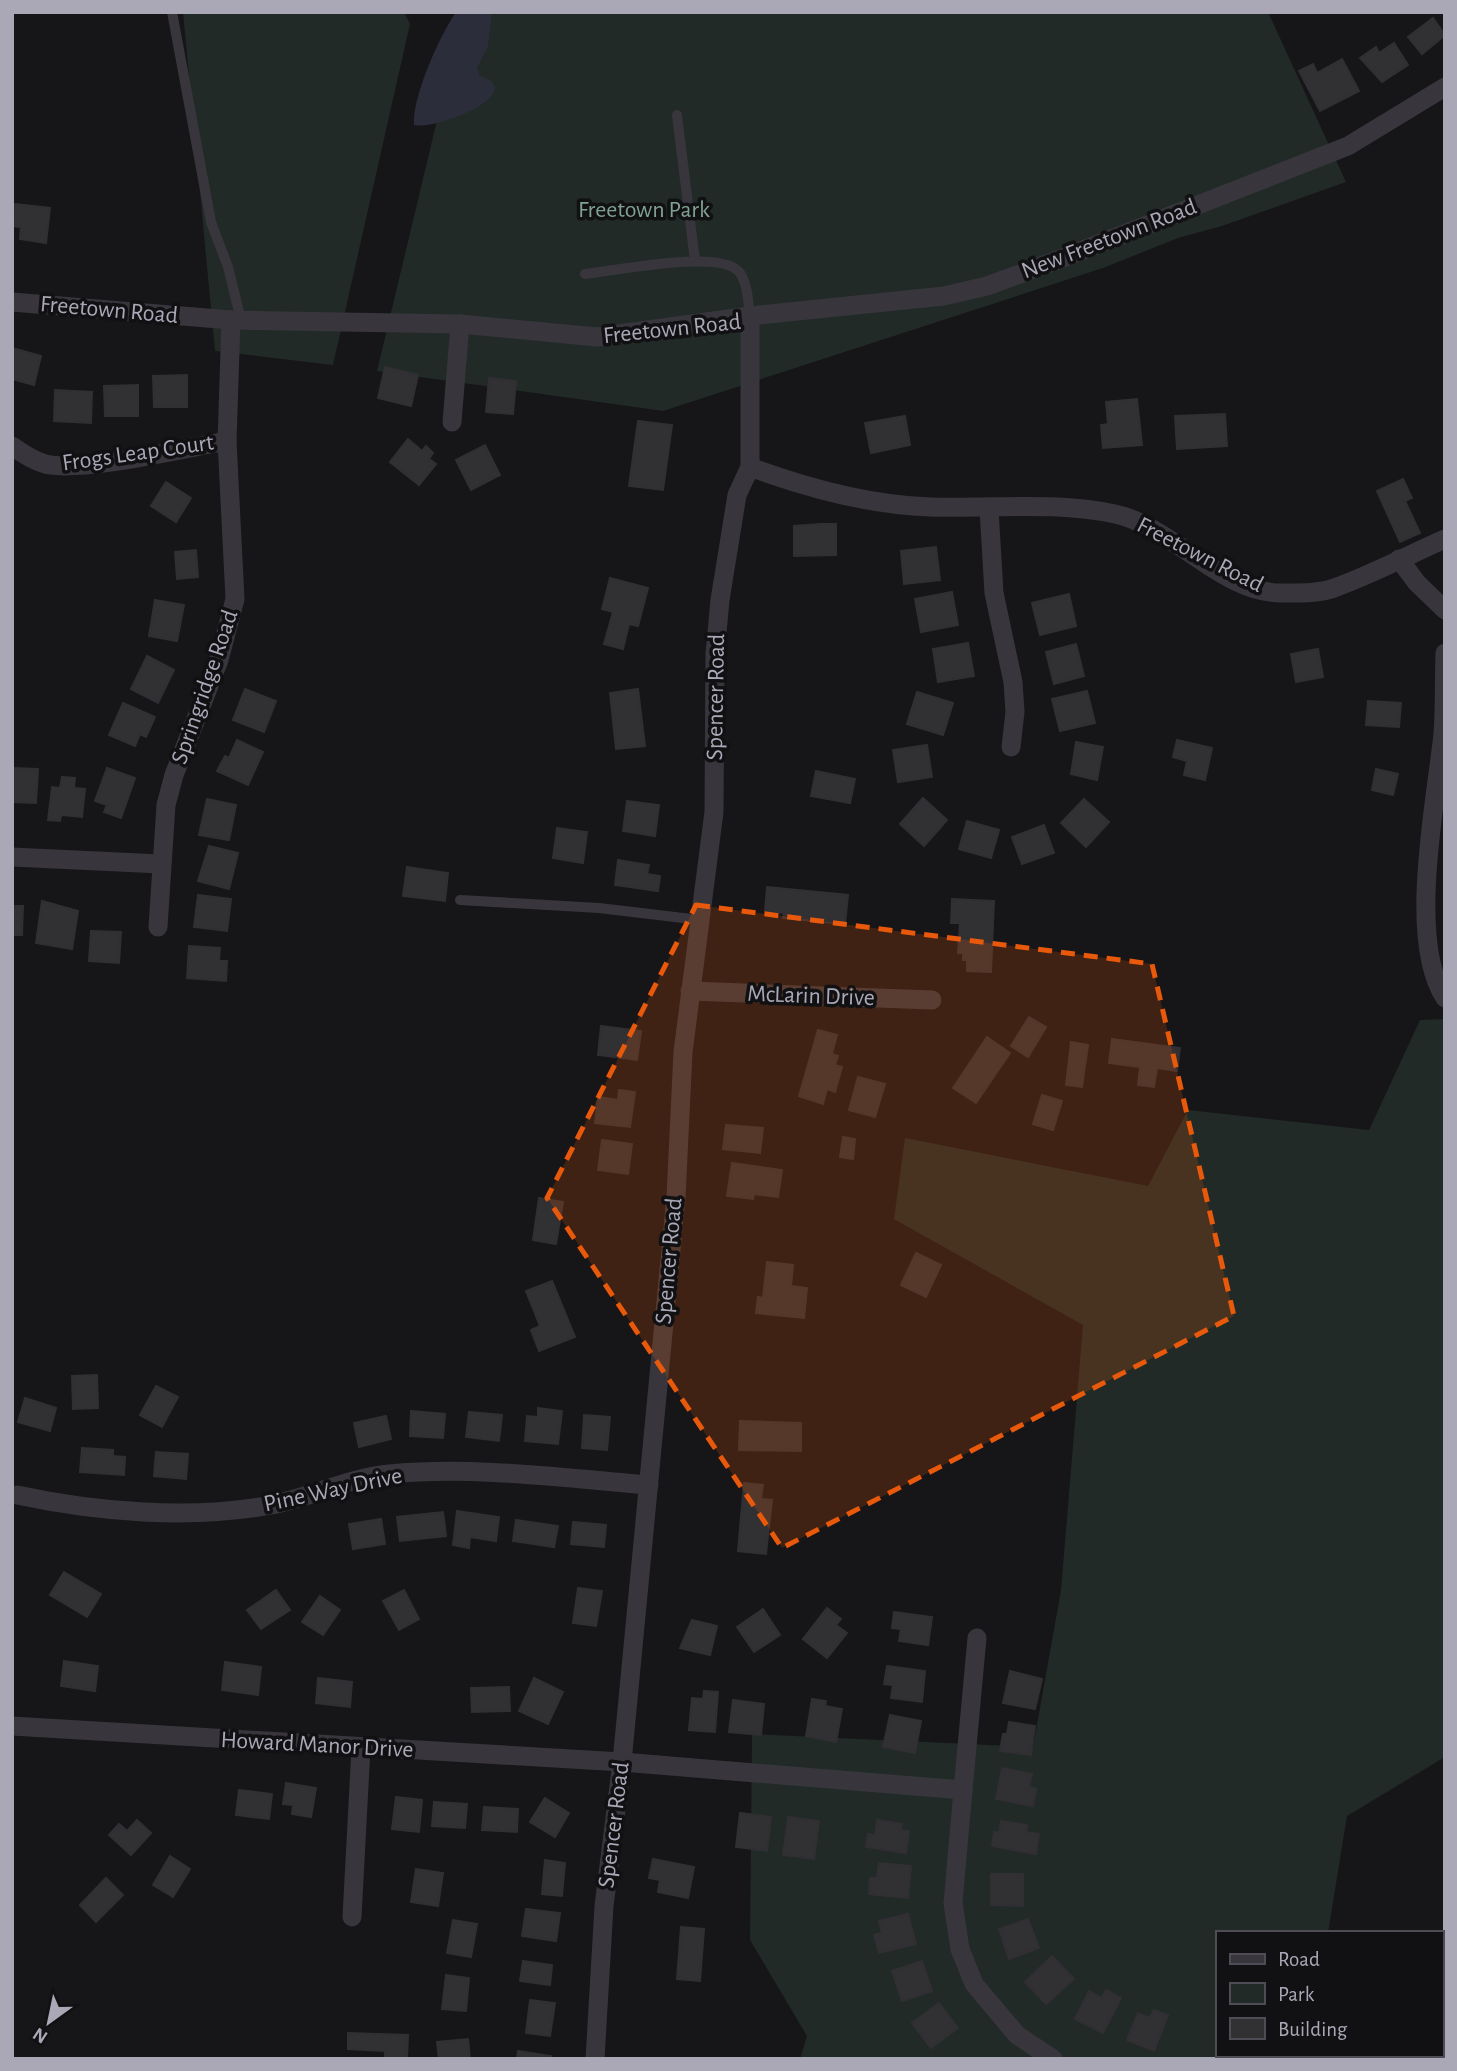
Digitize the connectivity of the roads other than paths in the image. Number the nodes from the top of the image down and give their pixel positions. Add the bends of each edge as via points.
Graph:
1 (172, 12) edge
2 (1445, 87) edge
3 (677, 115) dead end
4 (695, 261) junction
5 (585, 274) dead end
6 (12, 302) edge
7 (750, 316) junction
8 (236, 320) junction
9 (460, 324) junction
10 (452, 422) dead end
11 (227, 441) junction
12 (12, 446) edge
13 (750, 467) junction
14 (989, 509) junction
15 (1445, 538) edge
16 (1399, 559) junction
17 (1445, 610) edge
18 (1445, 653) edge
19 (1011, 747) dead end
20 (12, 857) edge
21 (161, 864) junction
22 (460, 900) dead end
23 (700, 920) junction
24 (158, 928) dead end
25 (690, 991) junction
26 (1445, 998) edge
27 (932, 1000) dead end
28 (649, 1485) junction
29 (17, 1495) dead end
30 (977, 1638) dead end
31 (12, 1726) edge
32 (361, 1748) junction
33 (622, 1762) junction
34 (963, 1790) junction
35 (352, 1917) dead end
36 (595, 2059) edge
37 (1053, 2059) edge

1 - 8 lane via 211,222 228,267
2 - 7 street, New Freetown Road via 1348,146 987,286 944,296
3 - 4 lane
4 - 5 lane
4 - 7 lane via 726,262 740,272
6 - 8 street, Freetown Road
7 - 9 street, Freetown Road via 597,337
7 - 13 street, Freetown Road
8 - 9 street, Freetown Road
8 - 11 street, Springridge Road
9 - 10 street
11 - 12 street, Frogs Leap Court via 77,465 47,464
11 - 21 street, Springridge Road via 235,599 219,660 174,775
13 - 14 street, Freetown Road via 874,502
13 - 23 street, Spencer Road via 737,495 720,600 714,812
14 - 16 street, Freetown Road via 1084,509 1118,515 1153,529 1223,573 1277,593 1332,589
14 - 19 street via 994,593 1013,682
15 - 16 street, Freetown Road
16 - 17 street
18 - 26 street via 1426,945 1436,986
20 - 21 street
21 - 24 street, Springridge Road
22 - 23 lane via 599,908
23 - 25 street, Spencer Road
25 - 27 street, McLarin Drive
25 - 28 street, Spencer Road
28 - 29 street, Pine Way Drive via 467,1471 423,1472 355,1480 272,1504 164,1511 58,1503
28 - 33 street, Spencer Road
30 - 34 street
31 - 32 street, Howard Manor Drive
32 - 33 street, Howard Manor Drive
32 - 35 street
33 - 34 street, Howard Manor Drive
33 - 36 street, Spencer Road via 604,1906
34 - 37 street via 953,1903 960,1949 974,1984 1017,2035

